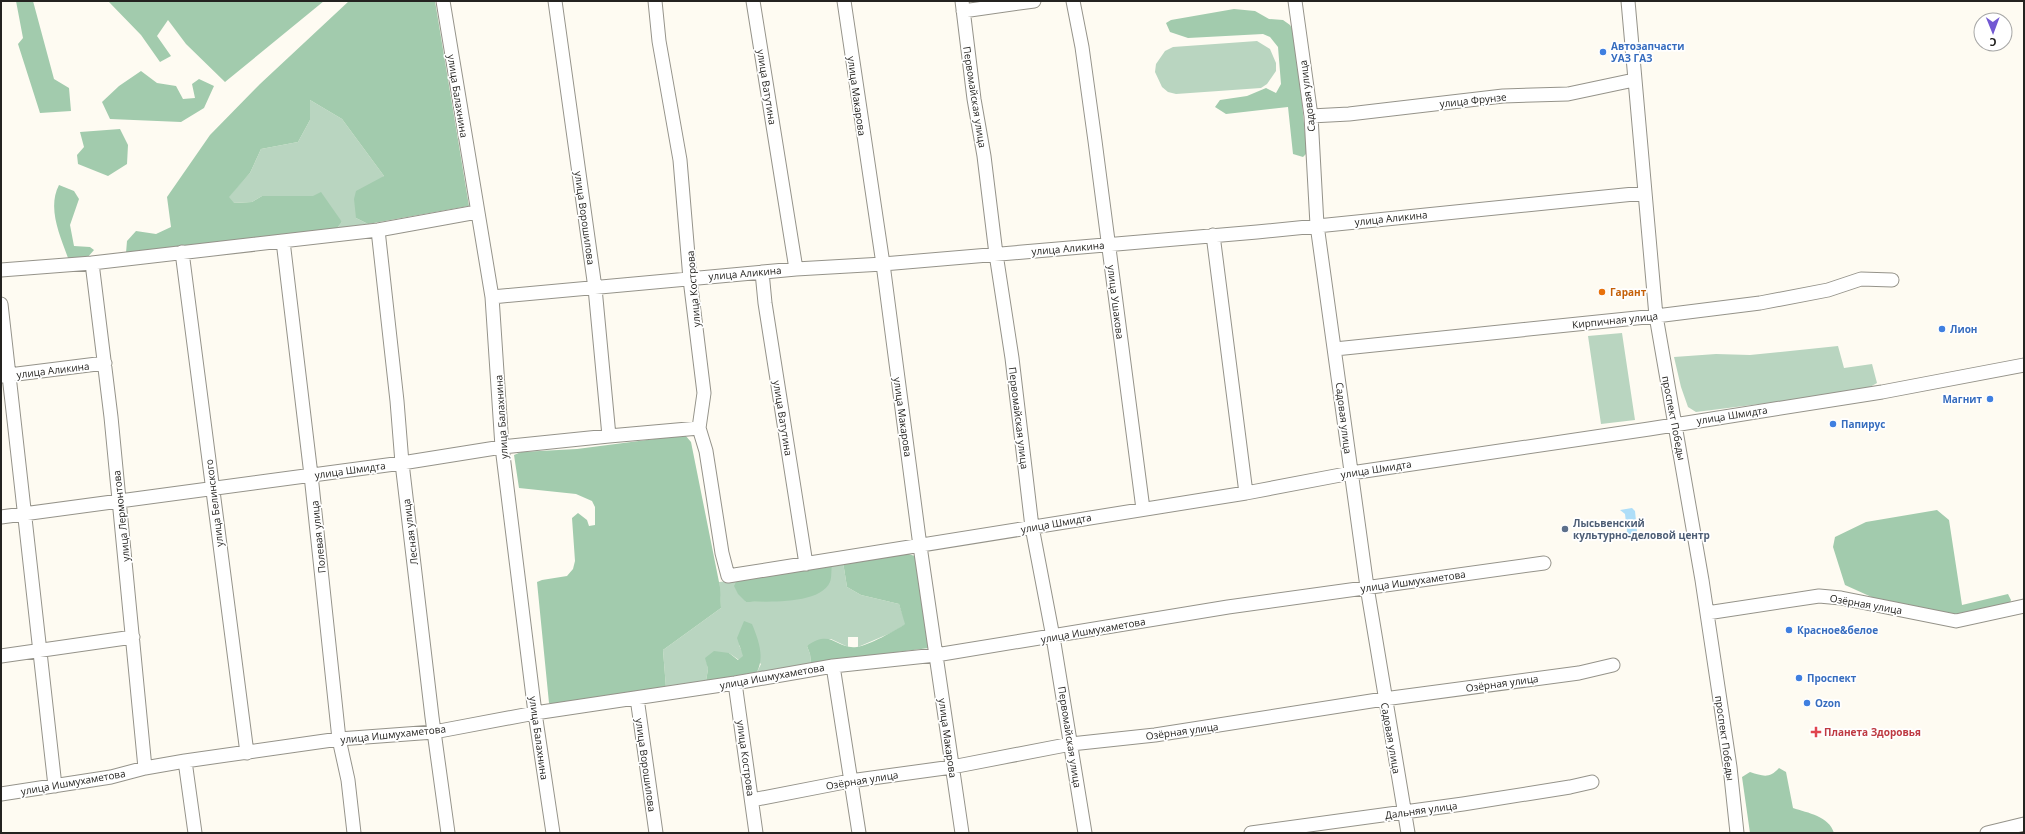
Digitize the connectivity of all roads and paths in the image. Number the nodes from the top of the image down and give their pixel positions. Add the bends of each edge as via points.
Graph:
1 (443, 1) edge
2 (555, 1) edge
3 (655, 1) edge
4 (753, 1) edge
5 (844, 1) edge
6 (1034, 1) edge
7 (1073, 1) edge
8 (1295, 1) edge
9 (1628, 1) edge
10 (963, 6) edge
11 (1634, 80) junction
12 (1311, 116) junction
13 (1644, 193) junction
14 (477, 212) junction
15 (1316, 225) junction
16 (378, 230) junction
17 (1213, 236) junction
18 (283, 241) junction
19 (1109, 244) junction
20 (182, 252) junction
21 (996, 254) junction
22 (92, 263) junction
23 (883, 264) junction
24 (796, 269) junction
25 (1, 270) edge
26 (762, 272) junction
27 (690, 279) junction
28 (1892, 280) dead end
29 (595, 288) junction
30 (492, 297) junction
31 (1, 304) edge
32 (1656, 316) junction
33 (1335, 349) junction
34 (105, 363) junction
35 (2024, 365) edge
36 (5, 376) edge
37 (1675, 424) junction
38 (699, 428) junction
39 (609, 436) junction
40 (502, 447) junction
41 (402, 463) junction
42 (1351, 473) junction
43 (311, 475) junction
44 (212, 487) junction
45 (1246, 493) junction
46 (120, 502) junction
47 (1143, 509) junction
48 (25, 514) junction
49 (1, 517) edge
50 (1032, 527) junction
51 (920, 546) junction
52 (1544, 563) dead end
53 (806, 564) junction
54 (728, 576) joint
55 (1367, 587) junction
56 (2024, 606) edge
57 (1707, 613) junction
58 (133, 637) junction
59 (1054, 637) junction
60 (39, 651) junction
61 (936, 655) junction
62 (1, 656) edge
63 (1613, 665) dead end
64 (833, 666) junction
65 (735, 683) junction
66 (637, 698) junction
67 (1384, 700) junction
68 (535, 713) junction
69 (434, 732) junction
70 (338, 739) junction
71 (1071, 744) junction
72 (247, 753) junction
73 (185, 761) junction
74 (952, 767) junction
75 (145, 768) junction
76 (850, 781) junction
77 (1592, 782) dead end
78 (55, 786) junction
79 (1, 794) edge
80 (752, 800) junction
81 (1404, 812) junction
82 (2024, 824) edge
83 (194, 833) edge
84 (354, 833) edge
85 (448, 833) edge
86 (553, 833) edge
87 (656, 833) edge
88 (756, 833) edge
89 (859, 833) edge
90 (962, 833) edge
91 (1085, 833) edge
92 (1251, 833) edge
93 (1408, 833) edge
94 (1737, 833) edge
95 (1987, 833) edge

1 - 14 street, улица Балахнина
2 - 29 street, улица Ворошилова
3 - 27 street, улица Кострова via 659,41 680,160
4 - 24 street, улица Ватутина
5 - 23 street, улица Макарова
6 - 10 street
7 - 19 street, улица Ушакова via 1082,47
8 - 12 street, Садовая улица
9 - 11 street, проспект Победы
10 - 21 street, Первомайская улица
11 - 12 street, улица Фрунзе via 1568,94 1503,96
11 - 13 street, проспект Победы
12 - 15 street, Садовая улица
13 - 15 street, улица Аликина
13 - 32 street, проспект Победы
14 - 16 street
14 - 30 street, улица Балахнина
15 - 17 street, улица Аликина
15 - 33 street, Садовая улица
16 - 18 street
16 - 41 street, Лесная улица
17 - 19 street, улица Аликина
17 - 45 street
18 - 20 street
18 - 43 street, Полевая улица
19 - 21 street, улица Аликина
19 - 47 street, улица Ушакова
20 - 22 street
20 - 44 street, улица Белинского
21 - 23 street, улица Аликина
21 - 50 street, Первомайская улица via 1012,358
22 - 25 street
22 - 34 street, улица Лермонтова
23 - 24 street, улица Аликина
23 - 51 street, улица Макарова
24 - 26 street, улица Аликина
26 - 27 street, улица Аликина
26 - 53 street, улица Ватутина
27 - 29 street, улица Аликина
27 - 38 street, улица Кострова via 704,392
28 - 32 street, Кирпичная улица via 1861,280 1828,290 1760,303
29 - 30 street, улица Аликина
29 - 39 street, улица Ворошилова
30 - 40 street, улица Балахнина
31 - 36 street
32 - 33 street, Кирпичная улица
32 - 37 street, проспект Победы
33 - 42 street, Садовая улица
34 - 36 street, улица Аликина
34 - 46 street, улица Лермонтова
35 - 37 street, улица Шмидта via 1882,392
36 - 48 street
37 - 42 street, улица Шмидта
37 - 57 street, проспект Победы
38 - 39 street, улица Шмидта
38 - 54 street, улица Кострова via 706,452
39 - 40 street, улица Шмидта
40 - 41 street, улица Шмидта
40 - 68 street, улица Балахнина
41 - 43 street, улица Шмидта
41 - 69 street, Лесная улица
42 - 45 street, улица Шмидта
42 - 55 street, Садовая улица
43 - 44 street, улица Шмидта
43 - 70 street, Полевая улица
44 - 46 street, улица Шмидта
44 - 72 street, улица Белинского
45 - 47 street, улица Шмидта
46 - 48 street, улица Шмидта
46 - 58 street, улица Лермонтова
47 - 50 street, улица Шмидта
48 - 49 street, улица Шмидта
48 - 60 street
50 - 51 street, улица Шмидта
50 - 59 street, Первомайская улица
51 - 53 street, улица Шмидта
51 - 61 street, улица Макарова
52 - 55 street, улица Ишмухаметова
53 - 54 street, улица Шмидта
55 - 59 street, улица Ишмухаметова via 1228,607
55 - 67 street, Садовая улица
56 - 57 street, Озёрная улица via 1956,621 1819,596
57 - 94 street, проспект Победы
58 - 60 street
58 - 75 street, улица Лермонтова
59 - 61 street, улица Ишмухаметова
59 - 71 street, Первомайская улица
60 - 62 street
60 - 78 street
61 - 64 street, улица Ишмухаметова
61 - 74 street, улица Макарова
63 - 67 street, Озёрная улица via 1579,673
64 - 65 street, улица Ишмухаметова
64 - 76 street
65 - 66 street, улица Ишмухаметова
65 - 80 street, улица Кострова
66 - 68 street, улица Ишмухаметова
66 - 87 street, улица Ворошилова
67 - 71 street, Озёрная улица via 1155,735
67 - 81 street, Садовая улица
68 - 69 street, улица Ишмухаметова
68 - 86 street, улица Балахнина
69 - 70 street, улица Ишмухаметова
69 - 85 street, Лесная улица
70 - 72 street, улица Ишмухаметова
70 - 84 street, Полевая улица via 348,780
71 - 74 street, Озёрная улица
71 - 91 street, Первомайская улица
72 - 73 street, улица Ишмухаметова
73 - 75 street, улица Ишмухаметова
73 - 83 street
74 - 76 street, Озёрная улица
74 - 90 street, улица Макарова
75 - 78 street, улица Ишмухаметова via 111,777
76 - 80 street, Озёрная улица
76 - 89 street
77 - 81 street, Дальняя улица via 1570,788
78 - 79 street, улица Ишмухаметова
80 - 88 street, улица Кострова
81 - 92 street, Дальняя улица
81 - 93 street, Садовая улица
82 - 95 street

